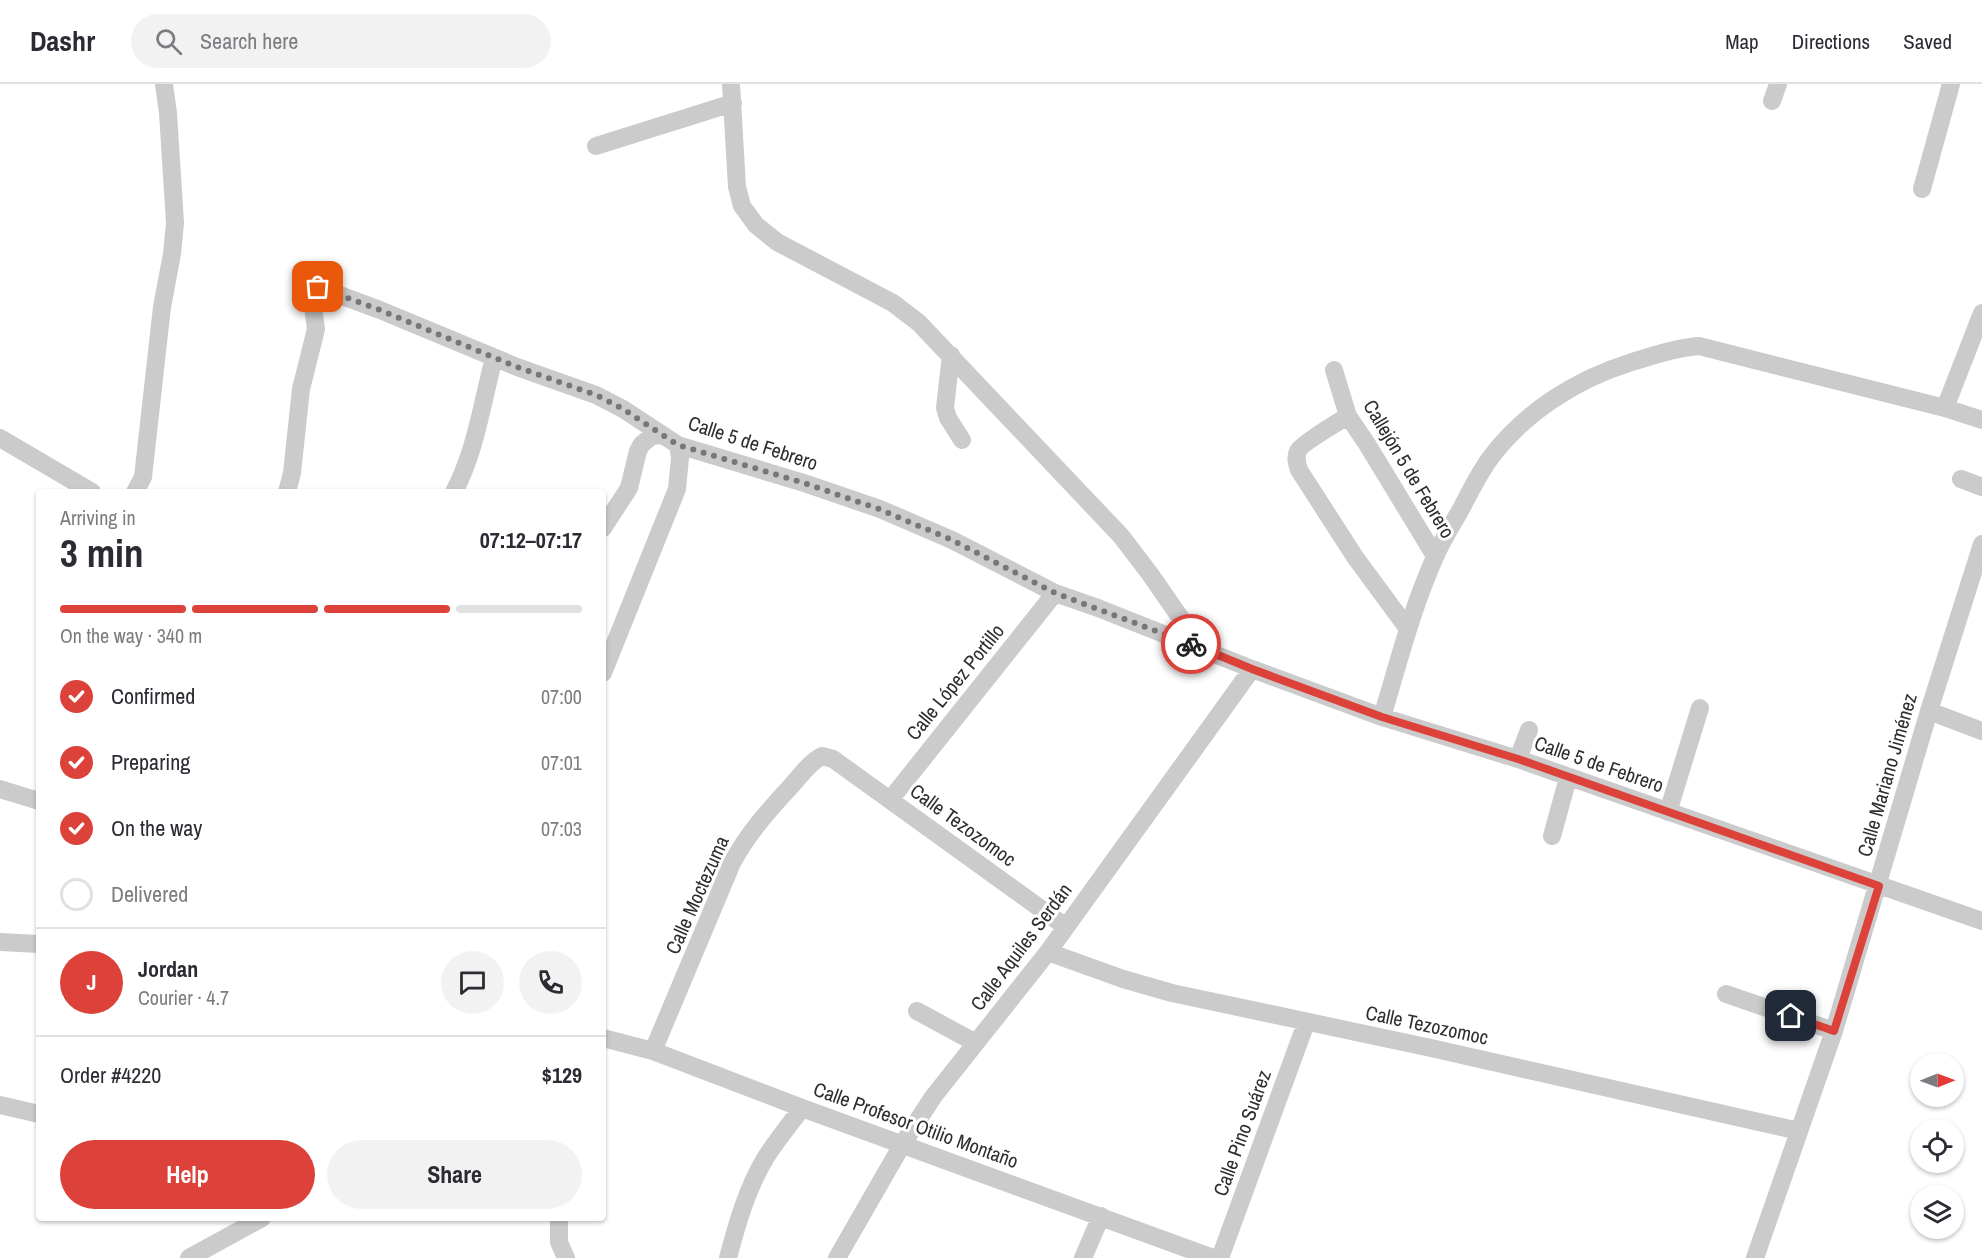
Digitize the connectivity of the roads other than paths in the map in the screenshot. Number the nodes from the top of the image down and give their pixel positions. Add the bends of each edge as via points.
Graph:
1 (164, 84) edge
2 (731, 84) edge
3 (1951, 84) edge
4 (733, 103) junction
5 (596, 146) dead end
6 (1922, 189) dead end
7 (1982, 313) edge
8 (951, 354) junction
9 (494, 358) junction
10 (1334, 370) dead end
11 (1945, 408) junction
12 (1348, 416) junction
13 (1982, 420) edge
14 (0, 438) edge
15 (671, 440) junction
16 (962, 440) dead end
17 (1961, 479) dead end
18 (1982, 487) edge
19 (88, 489) edge
20 (137, 489) edge
21 (288, 489) edge
22 (455, 489) edge
23 (606, 523) edge
24 (1982, 544) edge
25 (1435, 556) junction
26 (1055, 593) junction
27 (1408, 629) junction
28 (1202, 649) junction
29 (606, 665) edge
30 (1252, 669) junction
31 (1700, 708) dead end
32 (1929, 711) junction
33 (1382, 717) junction
34 (1529, 730) dead end
35 (1982, 731) edge
36 (833, 759) joint
37 (1518, 759) junction
38 (1568, 778) junction
39 (0, 789) edge
40 (36, 800) edge
41 (890, 800) junction
42 (1668, 812) junction
43 (1552, 836) dead end
44 (1879, 886) junction
45 (1982, 921) edge
46 (1066, 927) junction
47 (0, 942) edge
48 (36, 945) edge
49 (1048, 952) junction
50 (1726, 994) dead end
51 (917, 1011) dead end
52 (1306, 1023) junction
53 (1834, 1031) junction
54 (606, 1039) edge
55 (976, 1043) junction
56 (653, 1050) junction
57 (0, 1104) edge
58 (802, 1108) junction
59 (36, 1113) edge
60 (1799, 1131) junction
61 (902, 1145) junction
62 (1101, 1216) junction
63 (257, 1221) edge
64 (559, 1221) edge
65 (189, 1258) edge
66 (566, 1258) edge
67 (729, 1258) edge
68 (837, 1258) edge
69 (1083, 1258) edge
70 (1213, 1258) edge
71 (1220, 1258) edge
72 (1755, 1258) edge

1 - 20 street via 175,223 143,477
2 - 4 street
3 - 6 street
4 - 5 street
4 - 8 street via 737,187 742,206 756,225 808,260 893,303
7 - 11 street
8 - 16 street via 945,408
8 - 28 street via 1121,536
9 - 15 street, Calle 5 de Febrero via 596,395
9 - 21 street, Calle 5 de Febrero via 380,310 315,288 312,298 316,328 301,389
9 - 22 street via 477,433
10 - 12 street, Callejón 5 de Febrero
11 - 13 street
11 - 25 street, Callejón 5 de Febrero via 1699,346 1676,349 1610,369 1549,401 1491,457
12 - 25 street, Callejón 5 de Febrero
12 - 27 street via 1299,448 1299,470 1355,557
14 - 19 street
15 - 23 street via 652,436 642,444 629,488
15 - 26 street, Calle 5 de Febrero via 879,509 952,540
15 - 29 street via 680,458 676,489
17 - 18 street
24 - 32 street, Calle Mariano Jiménez
25 - 27 street, Callejón 5 de Febrero
26 - 28 street, Calle 5 de Febrero
26 - 41 street, Calle López Portillo
27 - 33 street, Callejón 5 de Febrero
28 - 30 street, Calle 5 de Febrero
30 - 33 street, Calle 5 de Febrero
30 - 46 street, Calle Aquiles Serdán
31 - 42 street
32 - 35 street
32 - 44 street, Calle Mariano Jiménez
33 - 37 street, Calle 5 de Febrero
34 - 37 street
36 - 41 street, Calle Tezozomoc
36 - 56 street, Calle Moctezuma via 816,759 744,842
37 - 38 street, Calle 5 de Febrero
38 - 42 street, Calle 5 de Febrero
38 - 43 street
39 - 40 street
41 - 46 street, Calle Tezozomoc
42 - 44 street, Calle 5 de Febrero
44 - 45 street, Calle 5 de Febrero
44 - 53 street, Calle Mariano Jiménez
46 - 49 street, Calle Aquiles Serdán
47 - 48 street
49 - 52 street, Calle Tezozomoc via 1172,993
49 - 55 street, Calle Aquiles Serdán
50 - 53 street
51 - 55 street
52 - 60 street, Calle Tezozomoc
52 - 71 street, Calle Pino Suárez
53 - 60 street, Calle Mariano Jiménez
54 - 56 street, Calle Profesor Otilio Montaño
55 - 61 street, Calle Aquiles Serdán via 933,1097
56 - 58 street, Calle Profesor Otilio Montaño
57 - 59 street
58 - 61 street, Calle Profesor Otilio Montaño
58 - 67 street via 766,1158 751,1187
60 - 72 street, Calle Mariano Jiménez
61 - 62 street, Calle Profesor Otilio Montaño
61 - 68 street, Calle Aquiles Serdán
62 - 69 street
62 - 70 street, Calle Profesor Otilio Montaño
63 - 65 street
64 - 66 street via 559,1242

